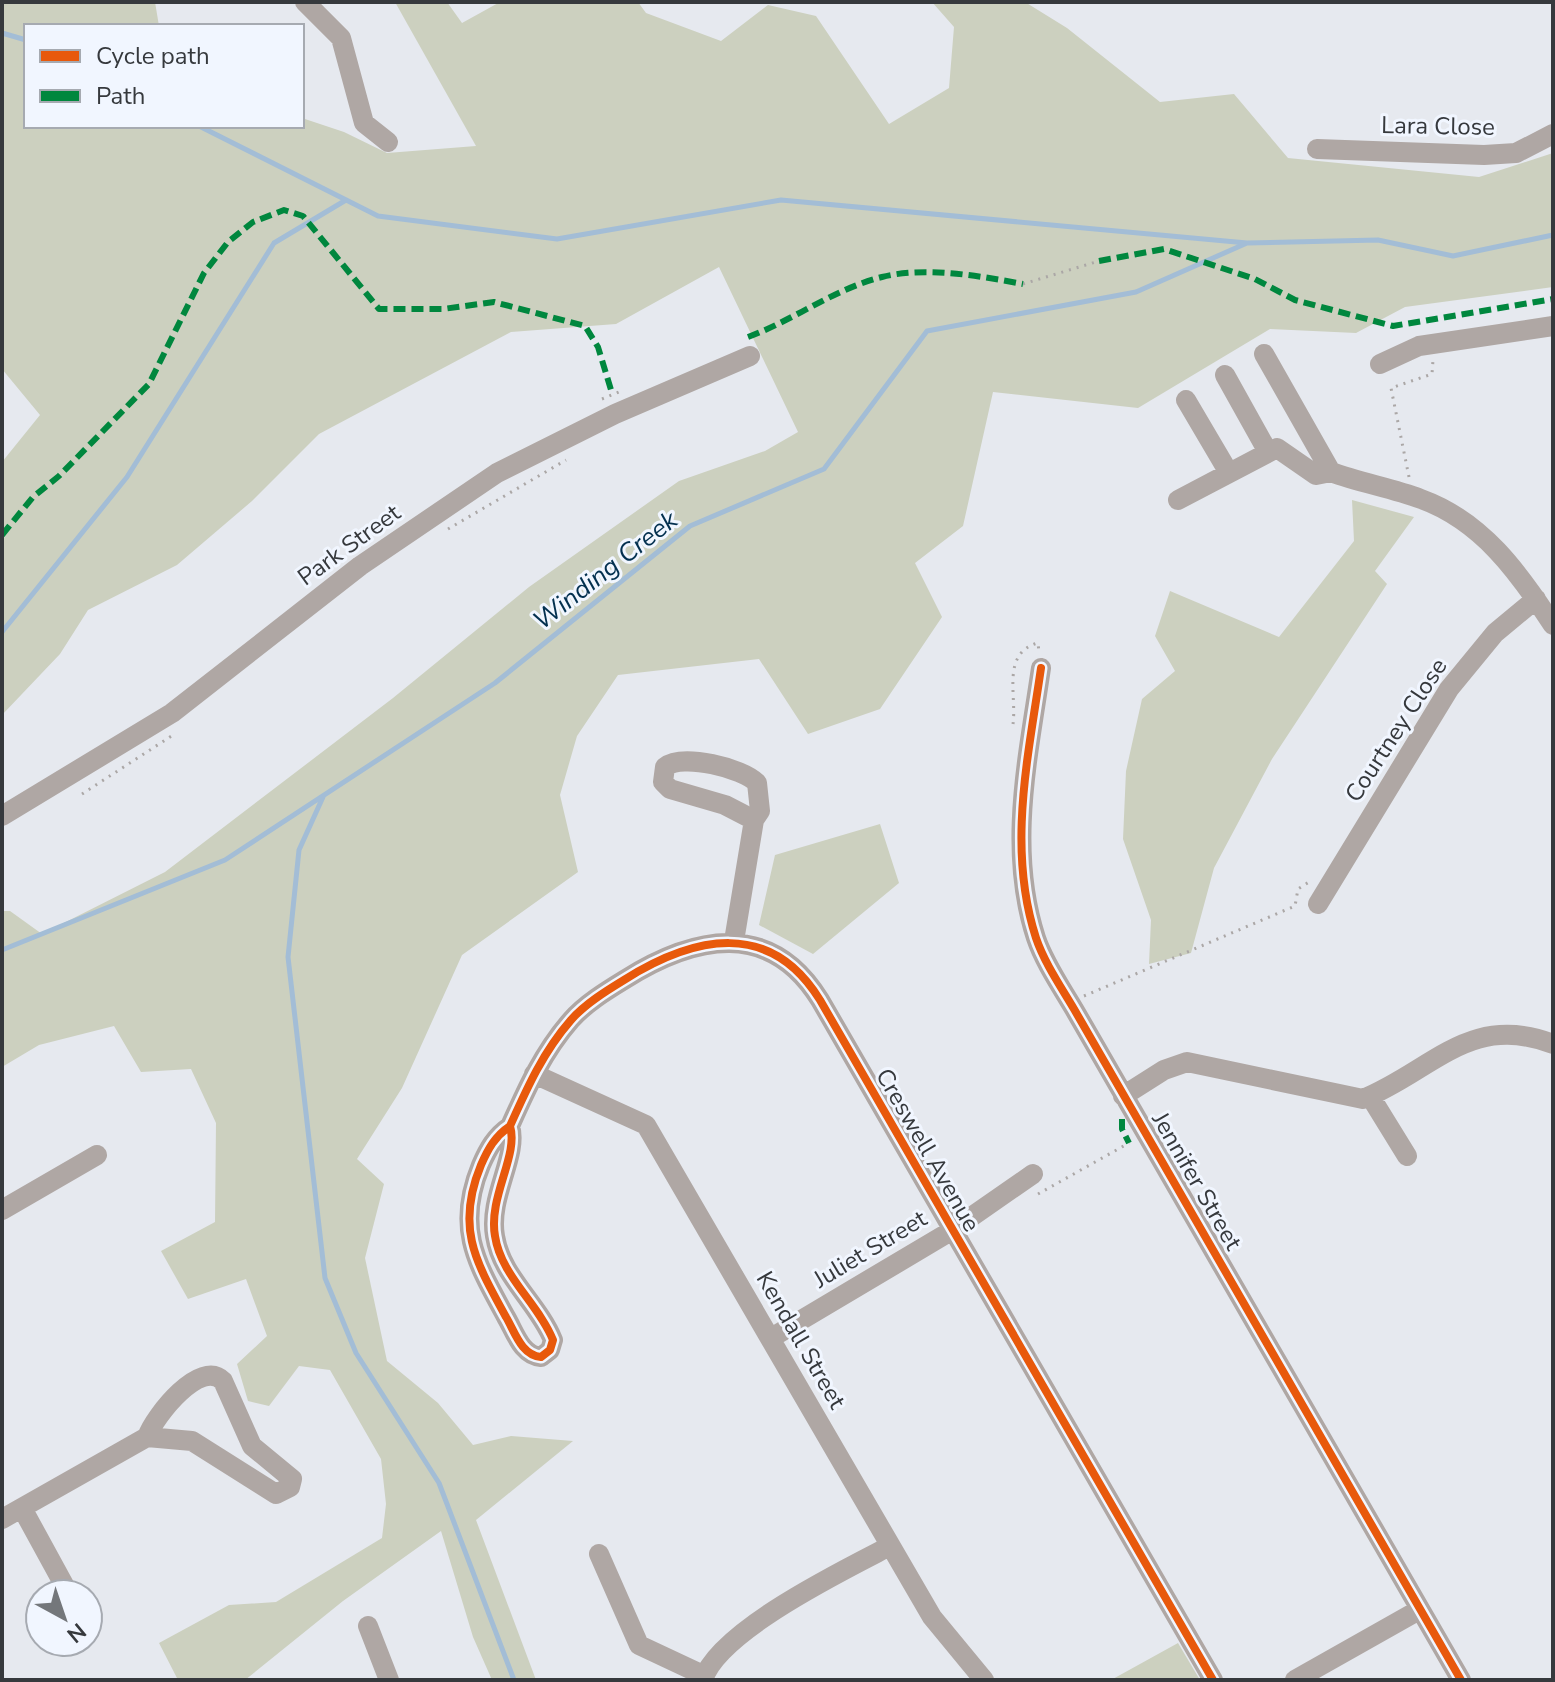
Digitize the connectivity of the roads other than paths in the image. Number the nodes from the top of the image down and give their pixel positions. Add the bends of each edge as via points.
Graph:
1 (305, 2) edge
2 (1553, 134) edge
3 (388, 142) dead end
4 (1317, 149) dead end
5 (1553, 326) edge
6 (1264, 354) dead end
7 (750, 356) dead end
8 (1380, 364) dead end
9 (1225, 375) dead end
10 (1186, 400) dead end
11 (1268, 452) junction
12 (1331, 472) junction
13 (1229, 473) junction
14 (1178, 500) dead end
15 (1536, 599) junction
16 (1553, 625) edge
17 (1041, 668) dead end
18 (2, 816) edge
19 (754, 820) junction
20 (1318, 904) dead end
21 (734, 941) junction
22 (1553, 1044) edge
23 (534, 1074) junction
24 (1123, 1096) junction
25 (1370, 1096) junction
26 (510, 1126) junction
27 (97, 1155) dead end
28 (1407, 1156) dead end
29 (1036, 1184) road end
30 (2, 1210) edge
31 (951, 1231) junction
32 (771, 1338) junction
33 (147, 1437) junction
34 (22, 1508) junction
35 (2, 1519) edge
36 (890, 1546) junction
37 (599, 1554) dead end
38 (60, 1578) edge
39 (1419, 1610) junction
40 (368, 1626) dead end
41 (703, 1678) edge
42 (389, 1680) edge
43 (984, 1680) edge
44 (1213, 1680) edge
45 (1295, 1680) edge
46 (1461, 1680) edge

1 - 3 street via 341,38 364,123
2 - 4 street, Lara Close via 1516,153
5 - 8 street via 1419,346
6 - 12 street
7 - 18 street, Park Street via 628,398 497,473 360,566 172,713
9 - 11 street
10 - 13 street
11 - 12 street via 1277,448 1316,475
11 - 13 street
12 - 15 street via 1422,499 1464,522 1507,557
13 - 14 street
15 - 16 street
15 - 20 street, Courtney Close via 1495,633 1449,689
17 - 24 street, Jennifer Street via 1019,816 1022,866 1037,939
19 - 19 street via 725,805 670,789 663,778 665,767 684,760 751,778 762,801
19 - 21 street
21 - 23 street, Creswell Avenue via 700,945 656,960 607,991 573,1017
21 - 31 street, Creswell Avenue via 792,963 808,981
22 - 25 street via 1527,1035 1478,1037
23 - 26 street, Creswell Avenue
23 - 32 street, Kendall Street via 646,1125
24 - 25 street via 1187,1062 1346,1097
24 - 39 street, Jennifer Street
25 - 28 street
26 - 26 street, Creswell Avenue via 515,1140 496,1198 495,1238 504,1263 553,1340 541,1357 525,1350 478,1266 469,1235 470,1190 487,1151
27 - 30 street
29 - 31 street, Juliet Street
31 - 32 street, Juliet Street
31 - 44 street, Creswell Avenue
32 - 36 street, Kendall Street
33 - 33 street via 152,1423 193,1382 216,1374 252,1446 287,1473 290,1487 276,1494 192,1441
33 - 34 street
34 - 35 street
34 - 38 street
36 - 41 street via 741,1632
36 - 43 street, Kendall Street via 932,1617
37 - 41 street via 639,1645
39 - 45 street
39 - 46 street, Jennifer Street
40 - 42 street

